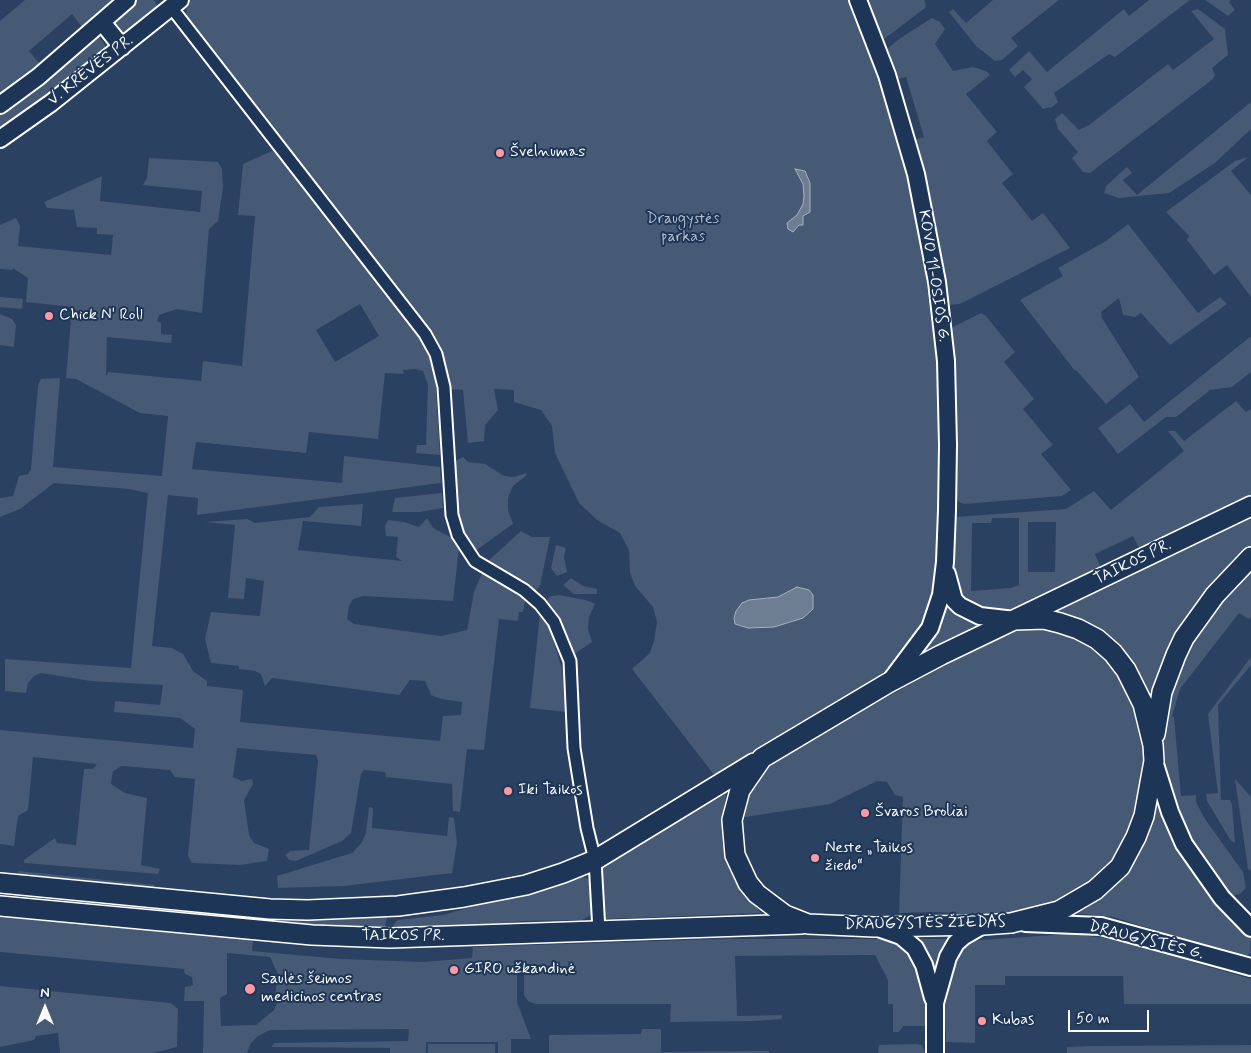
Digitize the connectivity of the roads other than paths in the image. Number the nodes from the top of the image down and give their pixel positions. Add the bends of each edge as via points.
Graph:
1 (127, 0) edge
2 (858, 0) edge
3 (172, 2) edge
4 (102, 22) junction
5 (122, 47) junction
6 (0, 105) edge
7 (0, 139) edge
8 (1251, 506) edge
9 (1251, 558) edge
10 (946, 562) junction
11 (1015, 620) junction
12 (888, 683) junction
13 (1154, 753) junction
14 (762, 758) junction
15 (595, 860) junction
16 (0, 883) edge
17 (0, 906) edge
18 (398, 906) junction
19 (1010, 923) junction
20 (808, 924) junction
21 (983, 926) junction
22 (874, 927) junction
23 (1251, 928) edge
24 (599, 931) junction
25 (390, 938) junction
26 (1248, 964) edge
27 (935, 1003) junction
28 (935, 1053) edge

1 - 4 main road, V. KRĖVĖS PR.
2 - 10 main road, KOVO 11-OSIOS G. via 906,136 937,282 948,404
3 - 5 main road, V. KRĖVĖS PR.
3 - 15 street via 425,334 436,354 444,387 452,515 458,535 475,561 524,590 540,604 554,622 570,661 574,748
4 - 5 main road
4 - 6 main road, V. KRĖVĖS PR.
5 - 7 main road, V. KRĖVĖS PR.
8 - 11 main road, TAIKOS PR.
9 - 13 main road via 1215,595 1176,655 1162,692
10 - 11 main road, KOVO 11-OSIOS G. via 950,591 960,606 980,616
10 - 12 main road, KOVO 11-OSIOS G. via 934,618 924,638
11 - 12 main road, DRAUGYSTĖS ŽIEDAS
11 - 13 main road, DRAUGYSTĖS ŽIEDAS via 1044,620 1078,629 1113,653 1135,685 1148,722
12 - 14 main road, DRAUGYSTĖS ŽIEDAS
13 - 19 main road, DRAUGYSTĖS ŽIEDAS via 1144,816 1120,867 1109,880 1060,911
13 - 23 main road via 1170,812 1184,844 1222,898
14 - 15 main road, TAIKOS PR.
14 - 20 main road, DRAUGYSTĖS ŽIEDAS via 747,777 735,805 734,855 757,894 785,915
15 - 18 main road, TAIKOS PR. via 526,885
15 - 24 street
16 - 18 main road, TAIKOS PR. via 270,910
17 - 25 main road, TAIKOS PR. via 312,936
18 - 25 main road via 390,922
19 - 21 main road, DRAUGYSTĖS ŽIEDAS
19 - 26 main road, DRAUGYSTĖS G. via 1101,926
20 - 22 main road, DRAUGYSTĖS ŽIEDAS
20 - 24 main road, TAIKOS PR.
21 - 22 main road, DRAUGYSTĖS ŽIEDAS
21 - 27 main road via 964,936 948,957
22 - 27 main road via 902,936 915,948 930,979
24 - 25 main road, TAIKOS PR.
27 - 28 main road

